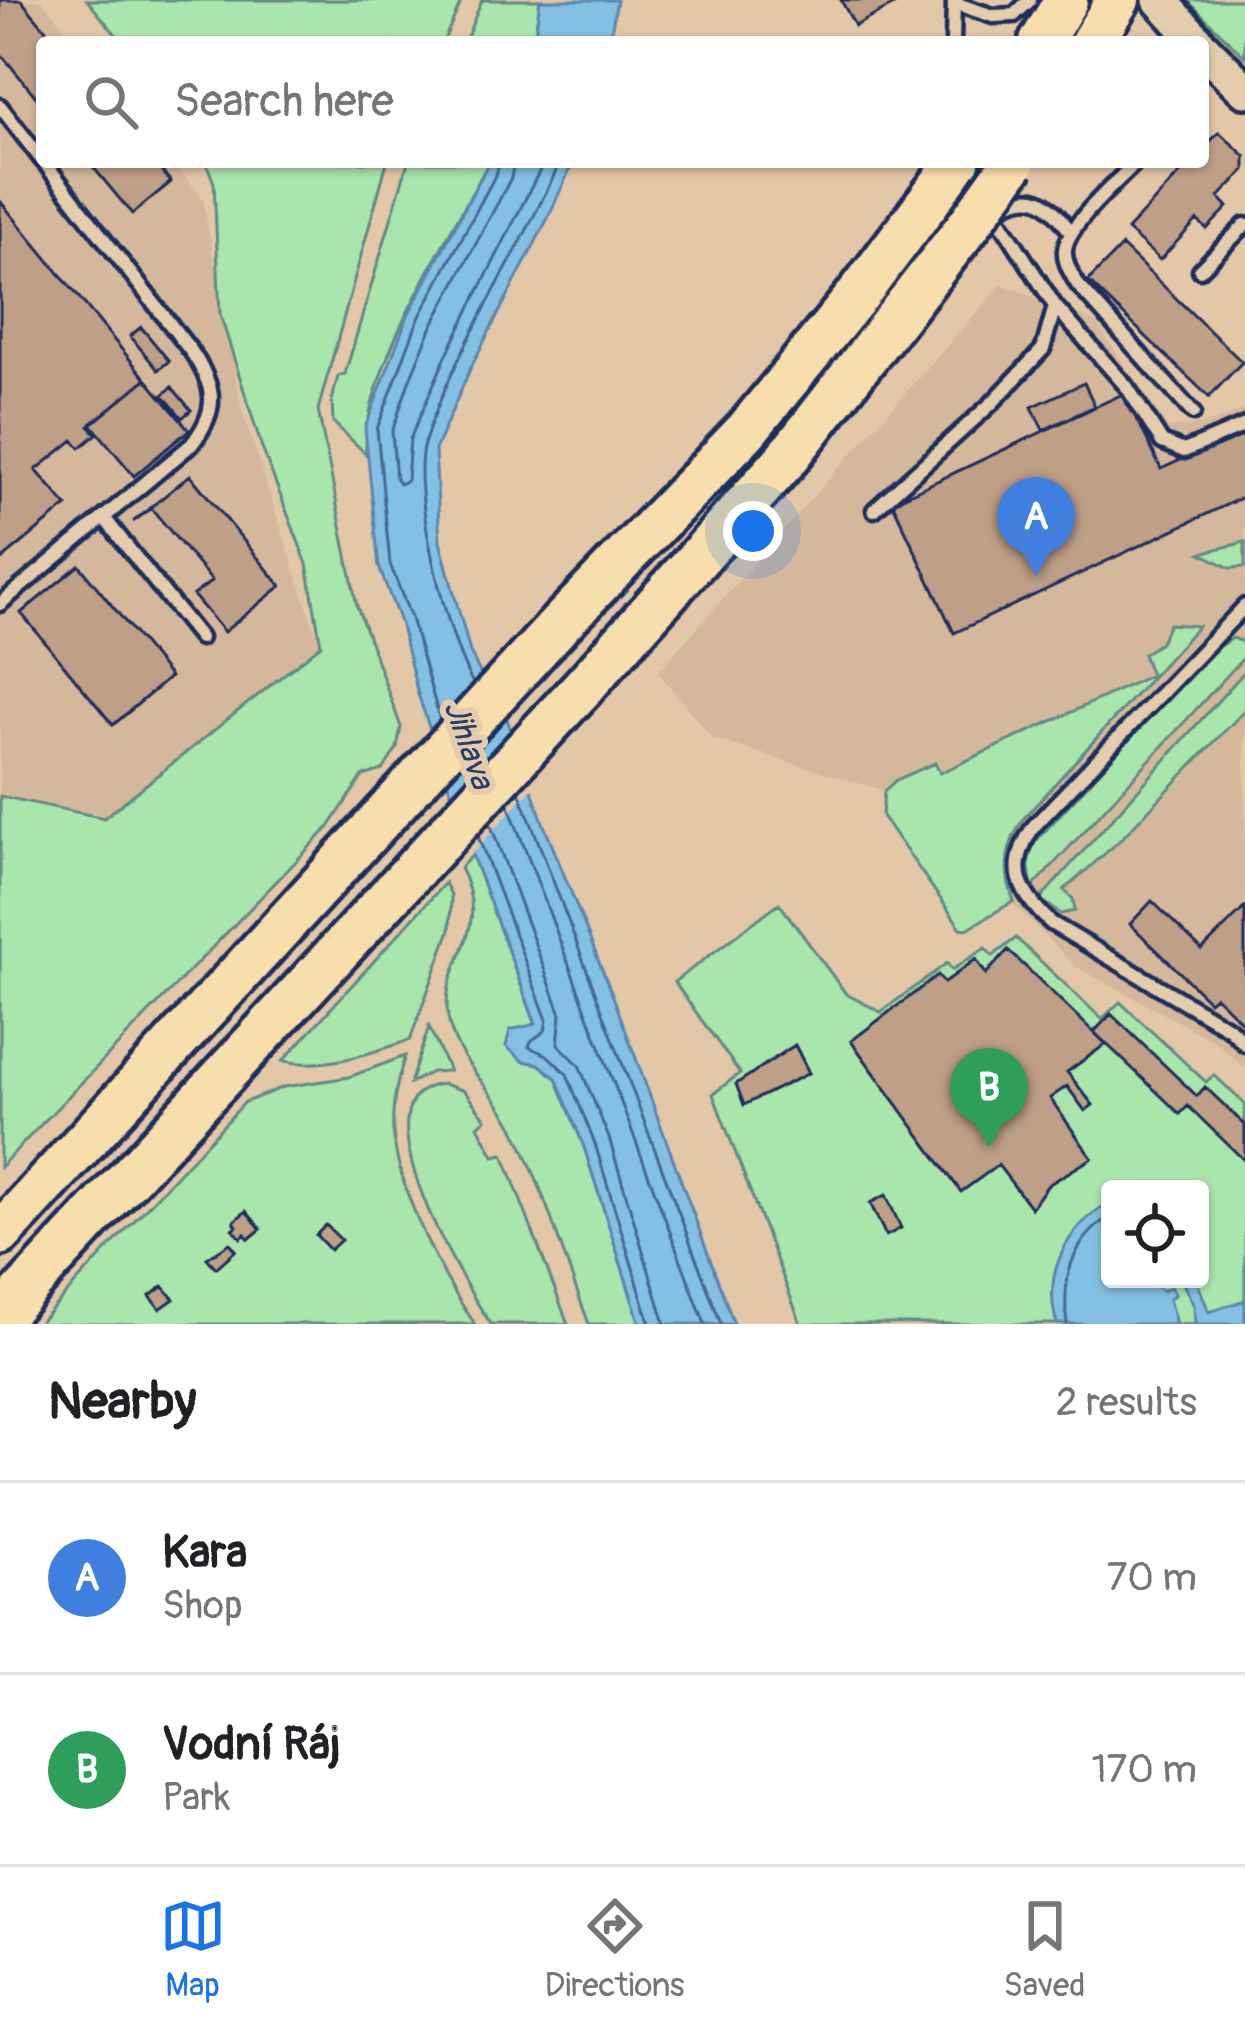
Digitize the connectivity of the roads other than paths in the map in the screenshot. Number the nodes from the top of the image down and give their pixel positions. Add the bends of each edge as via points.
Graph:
1 (1030, 0) edge
2 (1066, 0) edge
3 (1160, 0) edge
4 (954, 2) edge
5 (952, 36) edge
6 (1045, 36) edge
7 (1192, 36) edge
8 (1209, 54) edge
9 (1245, 90) edge
10 (0, 106) edge
11 (36, 152) edge
12 (48, 168) edge
13 (1011, 168) edge
14 (1130, 168) edge
15 (953, 171) edge
16 (982, 218) junction
17 (1245, 225) edge
18 (1071, 232) junction
19 (1200, 270) dead end
20 (1054, 306) junction
21 (1193, 412) dead end
22 (1245, 425) edge
23 (874, 510) dead end
24 (105, 519) junction
25 (0, 604) edge
26 (1245, 606) edge
27 (200, 638) dead end
28 (1245, 1044) edge
29 (0, 1234) edge
30 (0, 1317) edge

1 - 4 lane via 1014,15 993,16
2 - 6 highway
3 - 7 street
4 - 5 lane
8 - 9 street
10 - 11 lane
12 - 24 lane via 191,351 212,392 205,428
13 - 16 highway, bridge
14 - 18 lane
15 - 16 lane
15 - 29 highway via 746,431
16 - 18 lane via 1030,197 1048,204
16 - 20 lane
16 - 30 highway via 788,457 585,685
17 - 19 lane
18 - 21 lane via 1067,266 1078,286
20 - 22 lane via 1127,387 1162,442 1184,451
20 - 23 lane via 1042,349
24 - 25 lane
24 - 27 lane
26 - 28 lane via 1034,826 1018,856 1027,900 1051,923

